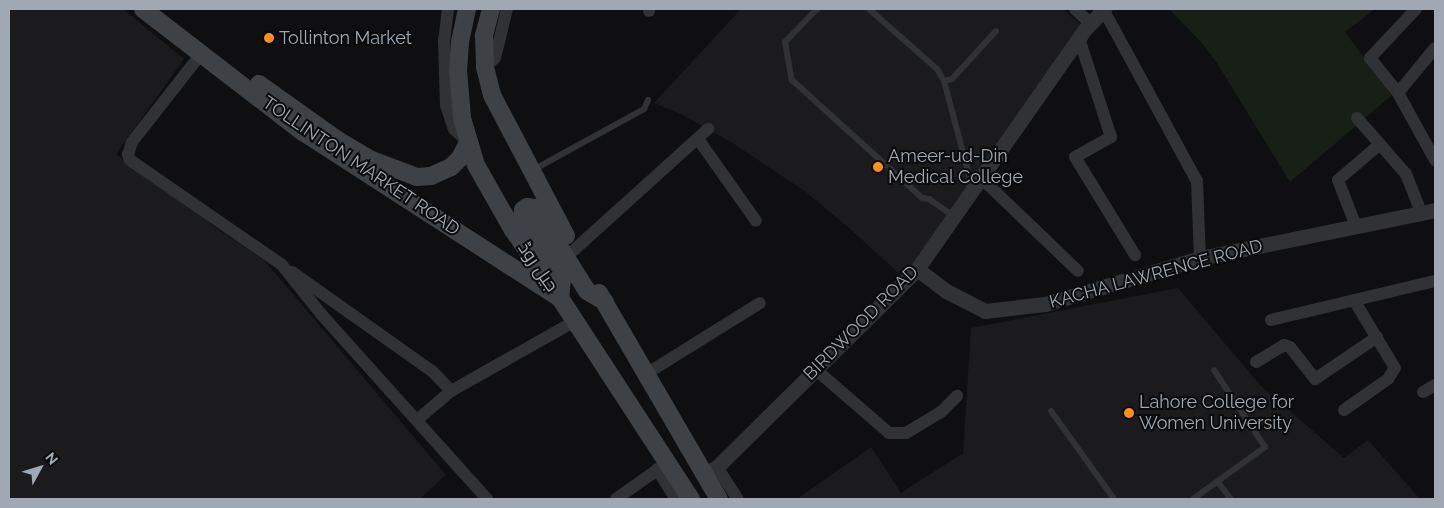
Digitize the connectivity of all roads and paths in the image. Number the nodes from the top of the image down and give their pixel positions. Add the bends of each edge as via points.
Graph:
1 (143, 9) edge
2 (162, 9) edge
3 (467, 9) edge
4 (491, 9) edge
5 (507, 9) edge
6 (817, 9) edge
7 (869, 9) edge
8 (1075, 9) edge
9 (1416, 9) edge
10 (446, 10) edge
11 (1102, 10) edge
12 (1091, 24) junction
13 (996, 31) dead end
14 (1079, 38) junction
15 (1435, 48) edge
16 (201, 54) junction
17 (485, 67) junction
18 (944, 81) junction
19 (1398, 93) junction
20 (648, 100) dead end
21 (1358, 118) dead end
22 (708, 129) dead end
23 (698, 139) junction
24 (468, 142) junction
25 (1380, 144) junction
26 (1435, 160) edge
27 (531, 171) junction
28 (977, 184) junction
29 (1428, 211) edge
30 (953, 216) junction
31 (756, 221) dead end
32 (1356, 226) junction
33 (574, 250) junction
34 (1135, 255) dead end
35 (1200, 258) junction
36 (282, 265) junction
37 (917, 269) junction
38 (1078, 272) dead end
39 (1435, 281) edge
40 (560, 298) junction
41 (1354, 300) junction
42 (605, 302) junction
43 (760, 303) dead end
44 (1271, 320) dead end
45 (575, 321) junction
46 (1377, 337) junction
47 (1256, 362) dead end
48 (814, 368) junction
49 (1214, 370) dead end
50 (646, 374) junction
51 (1435, 385) edge
52 (451, 391) junction
53 (1422, 392) dead end
54 (957, 396) dead end
55 (1344, 410) dead end
56 (1051, 411) dead end
57 (418, 420) junction
58 (662, 466) junction
59 (711, 470) junction
60 (1218, 482) junction
61 (487, 499) edge
62 (616, 499) edge
63 (676, 499) edge
64 (690, 499) edge
65 (719, 499) edge
66 (738, 499) edge
67 (1114, 499) edge
68 (1193, 499) edge
69 (1231, 499) edge

1 - 16 main road, TOLLINTON MARKET ROAD
2 - 24 main road, TOLLINTON MARKET ROAD via 258,83 369,159 417,177 431,176 451,167
3 - 24 main road, جیل روڈ via 458,70 462,118
4 - 17 main road via 484,36
5 - 17 street via 495,58
6 - 30 lane via 786,42 792,80 922,198 929,199
7 - 18 lane via 937,69
8 - 12 street
9 - 19 street via 1370,58
10 - 24 street via 446,106 454,129
11 - 12 street, BIRDWOOD ROAD
11 - 35 street via 1197,181
12 - 14 street, BIRDWOOD ROAD
13 - 18 lane via 952,79
14 - 28 street, BIRDWOOD ROAD
14 - 34 street via 1111,137 1075,157
15 - 19 street
16 - 36 street via 132,142 128,154 130,160
16 - 40 main road, TOLLINTON MARKET ROAD via 303,132
17 - 27 main road via 498,110
18 - 28 lane
19 - 26 street
20 - 27 lane via 644,109
21 - 25 street
22 - 23 street
23 - 31 street
23 - 33 street
24 - 40 main road, جیل روڈ via 493,199
25 - 29 street via 1406,174
25 - 32 street via 1338,180
27 - 33 main road
28 - 30 street, BIRDWOOD ROAD
28 - 38 street
29 - 32 street, KACHA LAWRENCE ROAD
30 - 37 street, BIRDWOOD ROAD
32 - 35 street, KACHA LAWRENCE ROAD
33 - 42 main road
35 - 37 street, KACHA LAWRENCE ROAD via 1045,304 985,311 946,291
36 - 52 street via 432,371
36 - 57 street via 321,314
37 - 48 street, BIRDWOOD ROAD
39 - 41 street
40 - 42 main road via 562,280 522,219 523,210 527,207 531,206 538,212 587,291
40 - 45 main road, جیل روڈ
41 - 44 street
41 - 46 street
42 - 50 main road
43 - 50 street
45 - 52 street
45 - 58 main road, جیل روڈ
46 - 47 street via 1315,379 1290,347 1284,345
46 - 55 street via 1395,368 1393,373
48 - 54 street via 889,433 906,433 941,412
48 - 59 street, BIRDWOOD ROAD
49 - 60 lane via 1266,445
50 - 59 main road
51 - 53 street
52 - 57 street
56 - 67 lane
57 - 61 street
58 - 62 street
58 - 63 street
58 - 64 main road, جیل روڈ
59 - 65 main road
59 - 66 street
60 - 68 lane
60 - 69 lane

